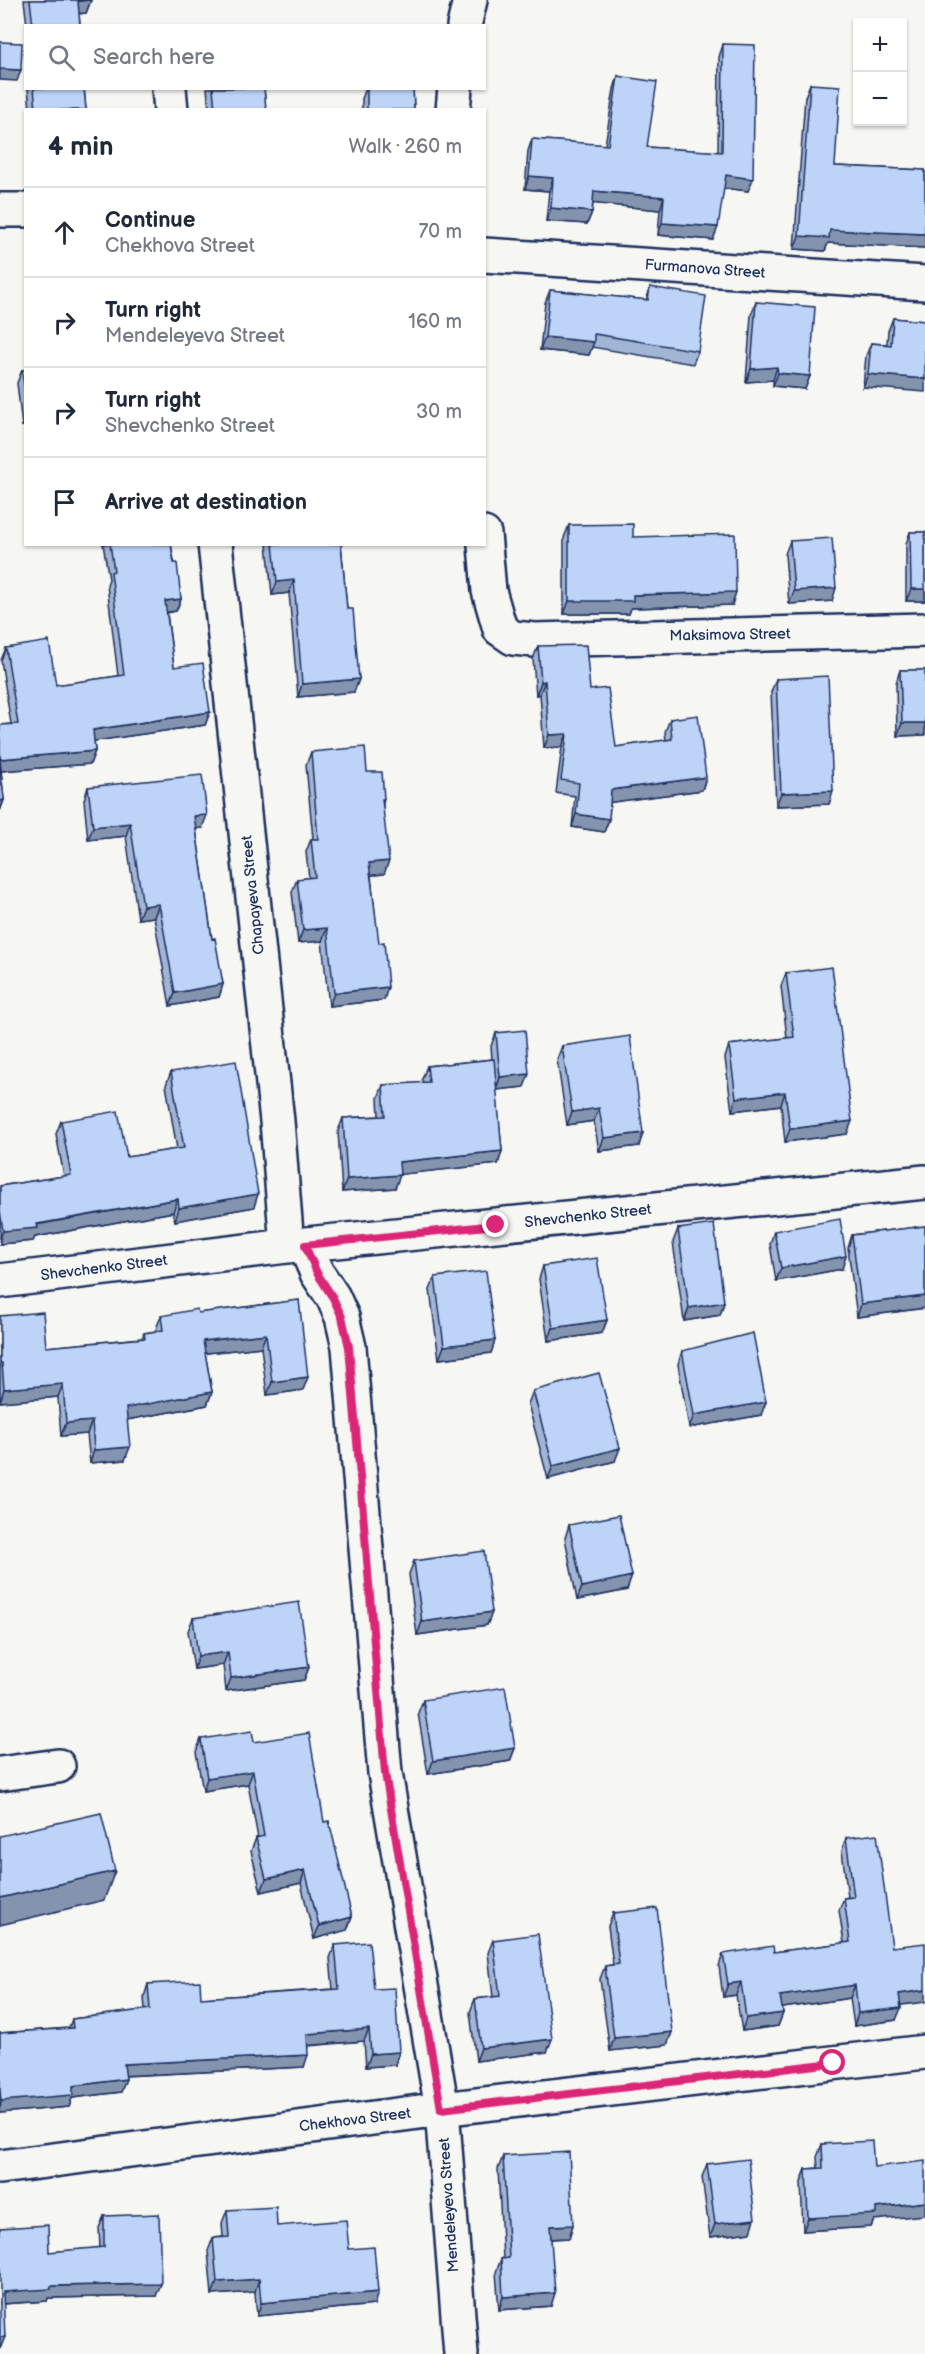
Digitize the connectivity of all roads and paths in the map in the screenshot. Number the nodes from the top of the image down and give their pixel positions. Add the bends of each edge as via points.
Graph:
1 (470, 0) edge
2 (464, 24) edge
3 (169, 90) edge
4 (455, 90) edge
5 (171, 108) edge
6 (453, 108) edge
7 (0, 210) edge
8 (24, 210) edge
9 (486, 255) edge
10 (925, 283) edge
11 (215, 546) edge
12 (485, 546) edge
13 (925, 630) edge
14 (925, 1182) edge
15 (296, 1245) junction
16 (0, 1281) edge
17 (58, 1766) dead end
18 (0, 1774) edge
19 (925, 2052) edge
20 (441, 2109) junction
21 (0, 2167) edge
22 (461, 2354) edge

1 - 2 street
3 - 5 street
4 - 6 street
7 - 8 street
9 - 10 street, Furmanova Street
11 - 15 street, Chapayeva Street via 277,1121
12 - 13 street, Maksimova Street via 489,591 500,629 513,638
14 - 15 street, Shevchenko Street
15 - 16 street, Shevchenko Street
15 - 20 street, Mendeleyeva Street via 333,1298 349,1347 385,1773
17 - 18 street
19 - 20 street, Chekhova Street
20 - 21 street, Chekhova Street
20 - 22 street, Mendeleyeva Street

